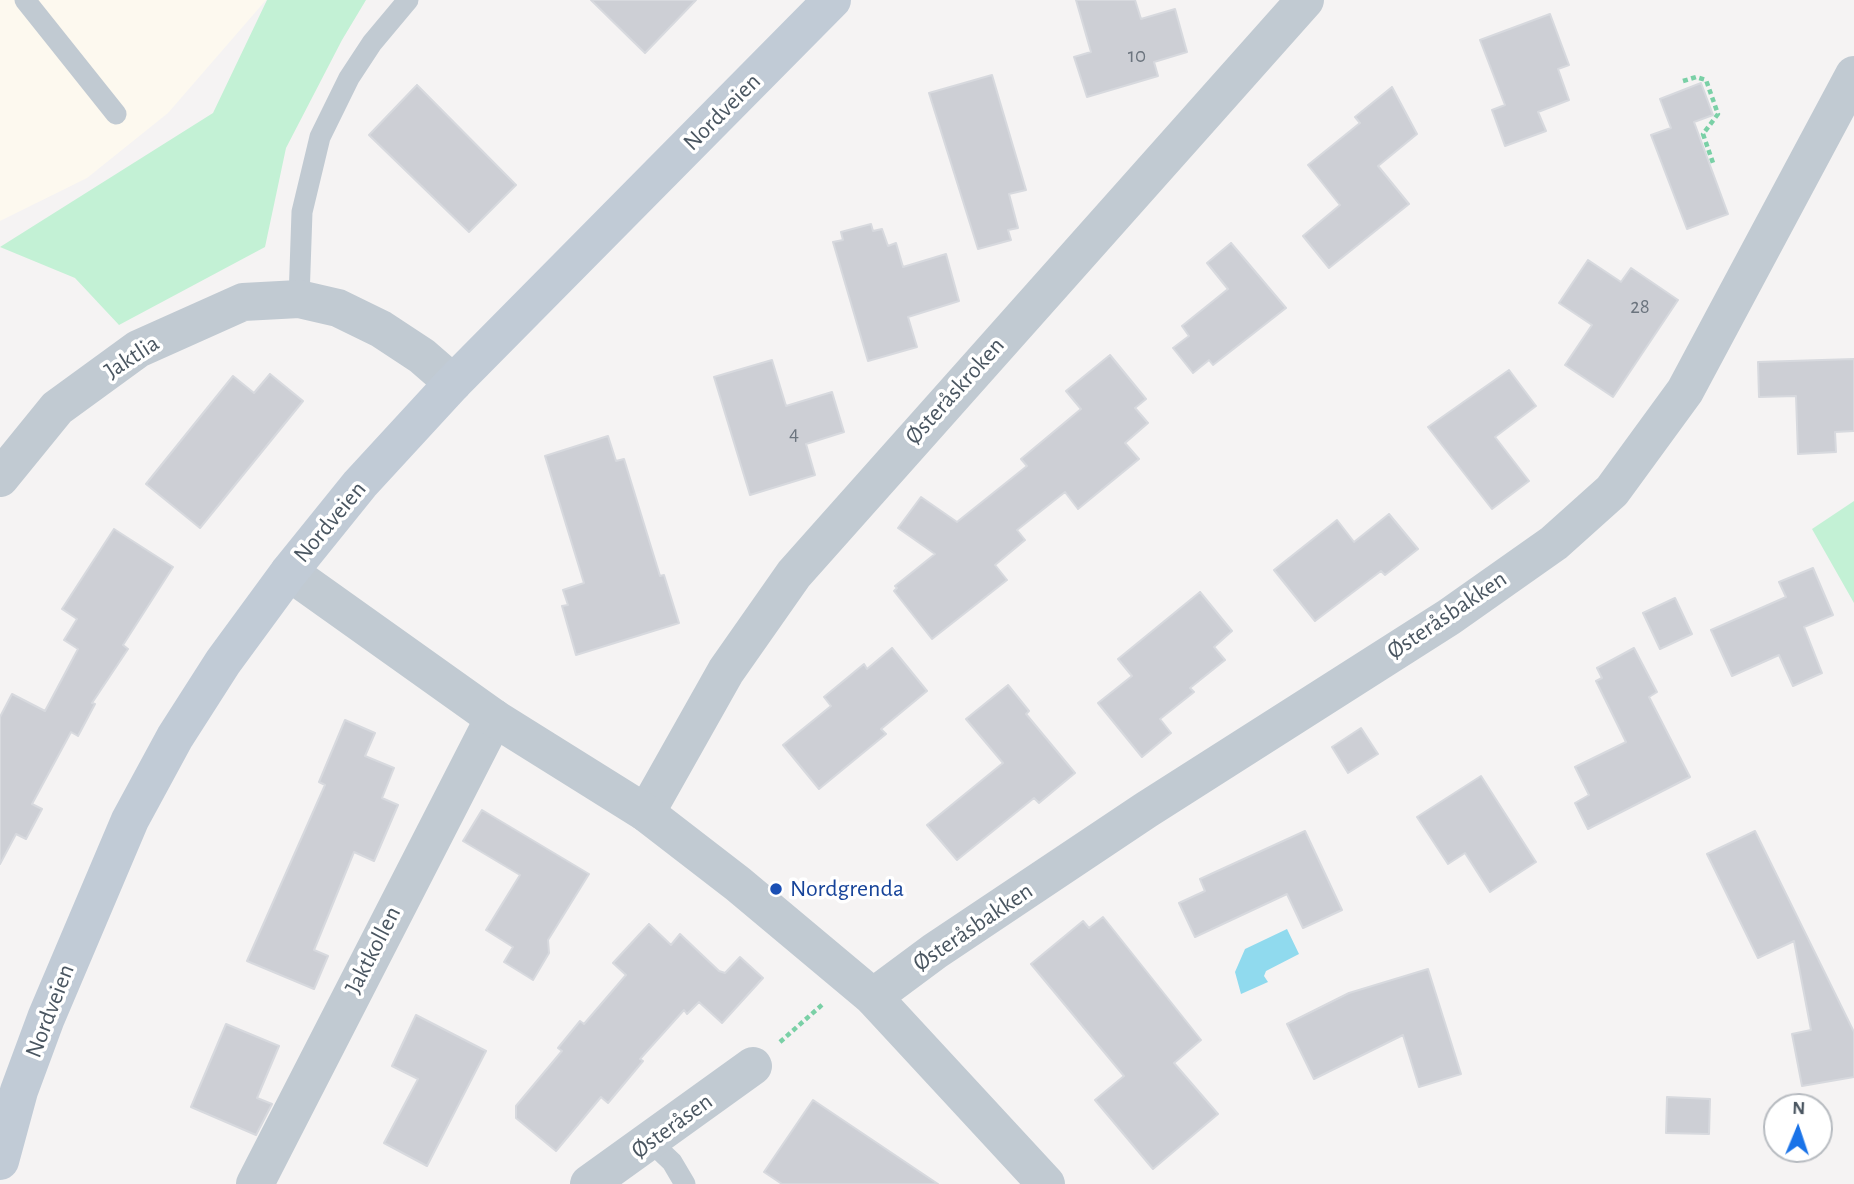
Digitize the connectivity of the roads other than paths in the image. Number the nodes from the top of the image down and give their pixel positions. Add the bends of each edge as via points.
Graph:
1 (25, 0) edge
2 (408, 0) edge
3 (832, 0) edge
4 (1305, 0) edge
5 (1854, 75) edge
6 (116, 114) dead end
7 (299, 299) junction
8 (453, 383) junction
9 (0, 478) edge
10 (289, 572) junction
11 (494, 718) junction
12 (646, 813) junction
13 (862, 987) junction
14 (753, 1066) road end
15 (651, 1142) junction
16 (0, 1161) edge
17 (255, 1184) edge
18 (589, 1184) edge
19 (685, 1184) edge
20 (1046, 1184) edge

1 - 6 lane
2 - 7 lane via 349,78 320,137 303,212
3 - 8 main road, Nordveien
4 - 12 street, Østeråskroken via 794,574 726,671
5 - 13 street, Østeråsbakken via 1685,391 1612,491 1554,543 1449,617 935,951
7 - 8 street, Jaktlia via 338,308 381,329
7 - 9 street, Jaktlia via 243,302 149,342 57,408
8 - 10 main road, Nordveien via 360,484
10 - 11 street
10 - 16 main road, Nordveien via 223,662 130,820 46,1018
11 - 12 street
11 - 17 street, Jaktkollen
12 - 13 street
13 - 20 street
14 - 15 street, Østeråsen
15 - 18 street, Østeråsen
15 - 19 lane via 673,1162

